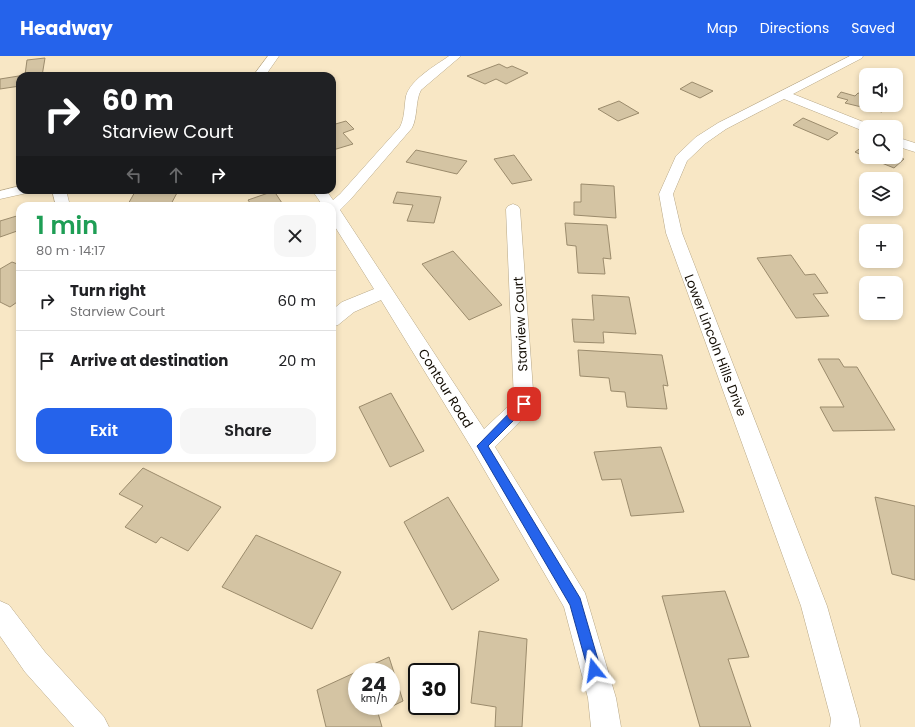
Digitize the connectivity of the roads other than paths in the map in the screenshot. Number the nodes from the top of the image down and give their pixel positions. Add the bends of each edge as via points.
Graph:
1 (274, 56) edge
2 (456, 56) edge
3 (858, 56) edge
4 (261, 72) edge
5 (783, 94) junction
6 (859, 125) edge
7 (903, 144) edge
8 (915, 148) edge
9 (16, 192) edge
10 (0, 196) edge
11 (336, 205) edge
12 (513, 209) dead end
13 (336, 215) edge
14 (384, 292) junction
15 (336, 317) edge
16 (482, 446) junction
17 (0, 614) edge
18 (94, 727) edge
19 (606, 727) edge
20 (845, 727) edge

1 - 4 street
2 - 11 street via 414,91 411,120 406,128
3 - 5 street, Lower Lincoln Hills Drive
5 - 6 street
5 - 20 street, Lower Lincoln Hills Drive via 701,140 682,159 666,194 674,233 814,606
7 - 8 street
9 - 10 street
12 - 16 street, Starview Court via 524,404
13 - 14 street, Contour Road
14 - 15 street via 348,307
14 - 16 street, Contour Road
16 - 19 street, Contour Road via 576,602 602,698
17 - 18 street via 36,662

